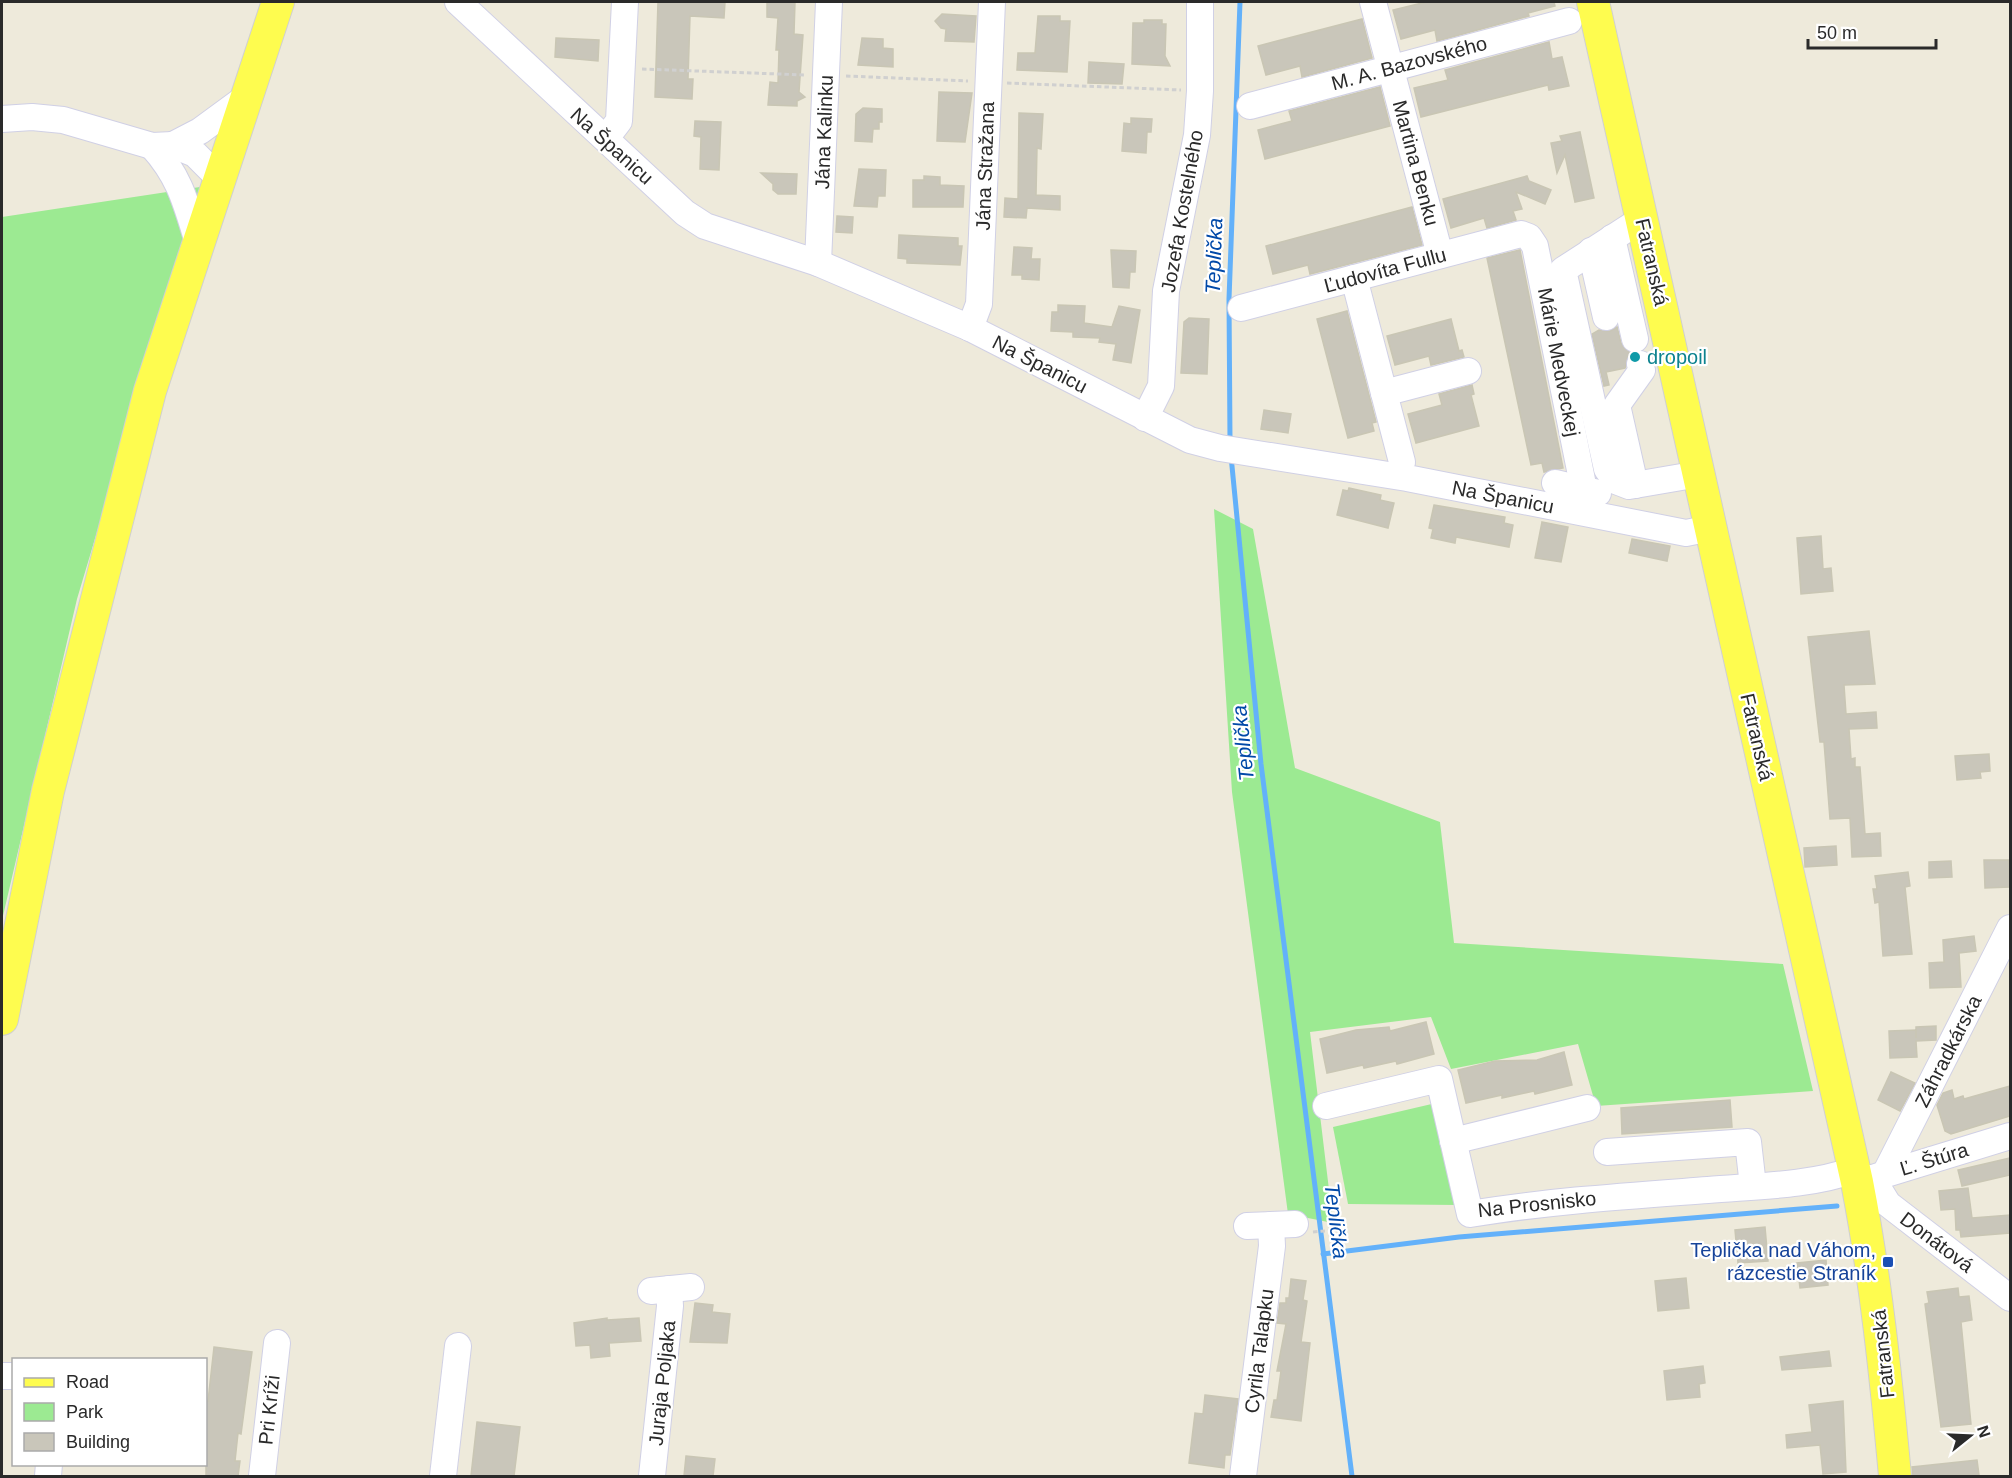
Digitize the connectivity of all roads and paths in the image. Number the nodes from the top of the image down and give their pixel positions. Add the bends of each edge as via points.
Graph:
1 (278, 2) edge
2 (458, 2) edge
3 (625, 2) edge
4 (830, 2) edge
5 (992, 2) edge
6 (1200, 2) edge
7 (1373, 2) edge
8 (1593, 2) edge
9 (1569, 21) dead end
10 (1391, 67) junction
11 (622, 68) junction
12 (826, 76) junction
13 (989, 82) junction
14 (1200, 91) junction
15 (245, 98) junction
16 (1250, 106) dead end
17 (2, 119) edge
18 (606, 138) junction
19 (163, 146) junction
20 (219, 178) junction
21 (1642, 219) junction
22 (1529, 237) joint
23 (198, 242) junction
24 (1593, 251) junction
25 (1440, 255) junction
26 (818, 263) junction
27 (1354, 278) junction
28 (1241, 308) dead end
29 (1600, 318) junction
30 (970, 328) junction
31 (1635, 339) dead end
32 (1640, 364) dead end
33 (1468, 371) dead end
34 (1384, 393) junction
35 (1605, 408) junction
36 (1145, 418) junction
37 (1402, 462) dead end
38 (1699, 474) junction
39 (1555, 483) dead end
40 (1584, 490) junction
41 (1610, 495) dead end
42 (1711, 528) junction
43 (2010, 927) edge
44 (2, 1019) edge
45 (1326, 1106) dead end
46 (1587, 1108) dead end
47 (2010, 1136) edge
48 (1453, 1140) junction
49 (1607, 1152) dead end
50 (1867, 1176) junction
51 (1753, 1186) junction
52 (1280, 1227) joint
53 (1346, 1229) dead end
54 (670, 1289) dead end
55 (2010, 1298) edge
56 (277, 1343) dead end
57 (458, 1346) dead end
58 (262, 1476) edge
59 (443, 1476) edge
60 (652, 1476) edge
61 (1243, 1476) edge
62 (1895, 1476) edge

1 - 15 main road
2 - 18 street, Na Španicu
3 - 11 street
4 - 12 street, Jána Kalinku
5 - 13 street, Jána Stražana
6 - 14 street, Jozefa Kostelného
7 - 10 street, Martina Benku
8 - 21 main road, Fatranská
9 - 10 street, M. A. Bazovského
10 - 16 street, M. A. Bazovského
10 - 25 street, Martina Benku
11 - 12 path
11 - 18 street via 619,121
12 - 13 path
12 - 26 street, Jána Kalinku
13 - 14 path
13 - 30 street, Jána Stražana via 979,304
14 - 36 street, Jozefa Kostelného via 1197,135 1166,291 1161,386
15 - 19 street via 200,131
15 - 20 main road
17 - 19 street via 63,120
18 - 26 street, Na Španicu via 685,213 705,225
19 - 20 street via 195,153
19 - 23 street
20 - 23 main road
21 - 24 street
21 - 38 main road, Fatranská
22 - 25 street, Ľudovíta Fullu via 1521,234
22 - 40 street, Márie Medveckej via 1535,246
23 - 44 main road via 150,390 69,704
24 - 29 street
24 - 29 street via 1563,270
25 - 27 street, Ľudovíta Fullu
26 - 30 street, Na Španicu
27 - 28 street, Ľudovíta Fullu
27 - 34 street
29 - 31 street
29 - 35 street
30 - 36 street, Na Španicu
32 - 35 street via 1642,370
33 - 34 street
34 - 37 street
35 - 38 street via 1607,470 1616,481 1629,486
36 - 42 street, Na Španicu via 1190,440 1228,449 1407,478 1686,533
38 - 42 main road, Fatranská
39 - 40 street
40 - 41 street
42 - 50 main road, Fatranská
43 - 50 street, Záhradkárska
45 - 48 street, Na Prosnisko via 1439,1079
46 - 48 street
47 - 50 street, Ľ. Štúra
48 - 51 street, Na Prosnisko via 1470,1214 1537,1203
49 - 51 street via 1748,1142
50 - 51 street, Na Prosnisko
50 - 55 street, Donátová via 1888,1204
50 - 62 main road, Fatranská via 1869,1243
52 - 53 path
52 - 61 street, Cyrila Talapku via 1272,1246
54 - 60 street, Juraja Poljaka
56 - 58 street, Pri Kríži
57 - 59 street

